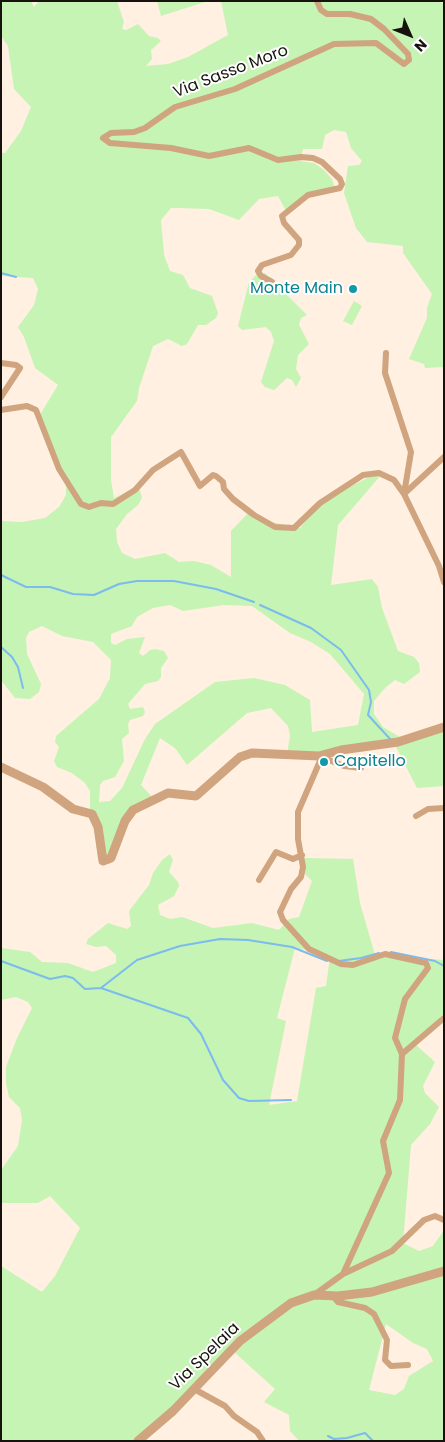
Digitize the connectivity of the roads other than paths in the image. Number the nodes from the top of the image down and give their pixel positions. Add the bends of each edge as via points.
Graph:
1 (317, 1) edge
2 (272, 282) dead end
3 (386, 353) dead end
4 (1, 363) edge
5 (1, 397) edge
6 (1, 410) edge
7 (444, 456) edge
8 (404, 494) junction
9 (444, 582) edge
10 (444, 727) edge
11 (319, 756) junction
12 (1, 767) edge
13 (361, 768) dead end
14 (444, 808) edge
15 (416, 816) dead end
16 (302, 854) junction
17 (259, 880) dead end
18 (444, 1018) edge
19 (402, 1054) junction
20 (444, 1220) edge
21 (444, 1271) edge
22 (343, 1274) junction
23 (314, 1295) junction
24 (333, 1296) junction
25 (408, 1365) dead end
26 (194, 1389) junction
27 (138, 1441) edge
28 (263, 1441) edge

1 - 2 street, Via Sasso Moro via 327,14 350,14 371,19 408,54 409,60 404,64 376,43 334,44 235,89 176,107 146,128 111,133 102,138 110,143 171,148 208,156 249,148 278,160 301,157 322,162 342,184 340,188 308,195 282,216 299,240 299,245 291,255 262,265 258,270 261,276
3 - 8 street via 385,373 411,452
4 - 5 street via 20,368
6 - 8 street via 27,406 36,410 60,469 81,504 89,506 113,504 180,452 200,486 216,476 233,499 276,527 294,528 320,503 363,475 379,473 394,480
7 - 8 street
8 - 9 street
10 - 11 street via 398,742
11 - 12 street via 252,753 240,757 196,796 168,793 133,810 125,821 112,858 103,861 98,827 92,814 73,809 43,787
11 - 13 street via 344,766
11 - 16 street via 320,761 298,812 298,840
14 - 15 street via 428,809
16 - 17 street via 293,859 276,852
16 - 19 street via 301,877 290,889 280,912 283,920 309,949 341,964 353,965 385,954 426,963 428,968 423,977 405,999 395,1038
18 - 19 street
19 - 22 street via 400,1100 383,1141 388,1172
20 - 22 street via 435,1216 424,1220 392,1251
21 - 24 street, Via Spelaia via 372,1292
22 - 23 street
23 - 24 street, Via Spelaia
23 - 26 street, Via Spelaia via 291,1303 240,1341
24 - 25 street via 338,1302 365,1308 374,1314 387,1340 384,1360 390,1366
26 - 27 street, Via Spelaia
26 - 28 street via 225,1406 257,1432

